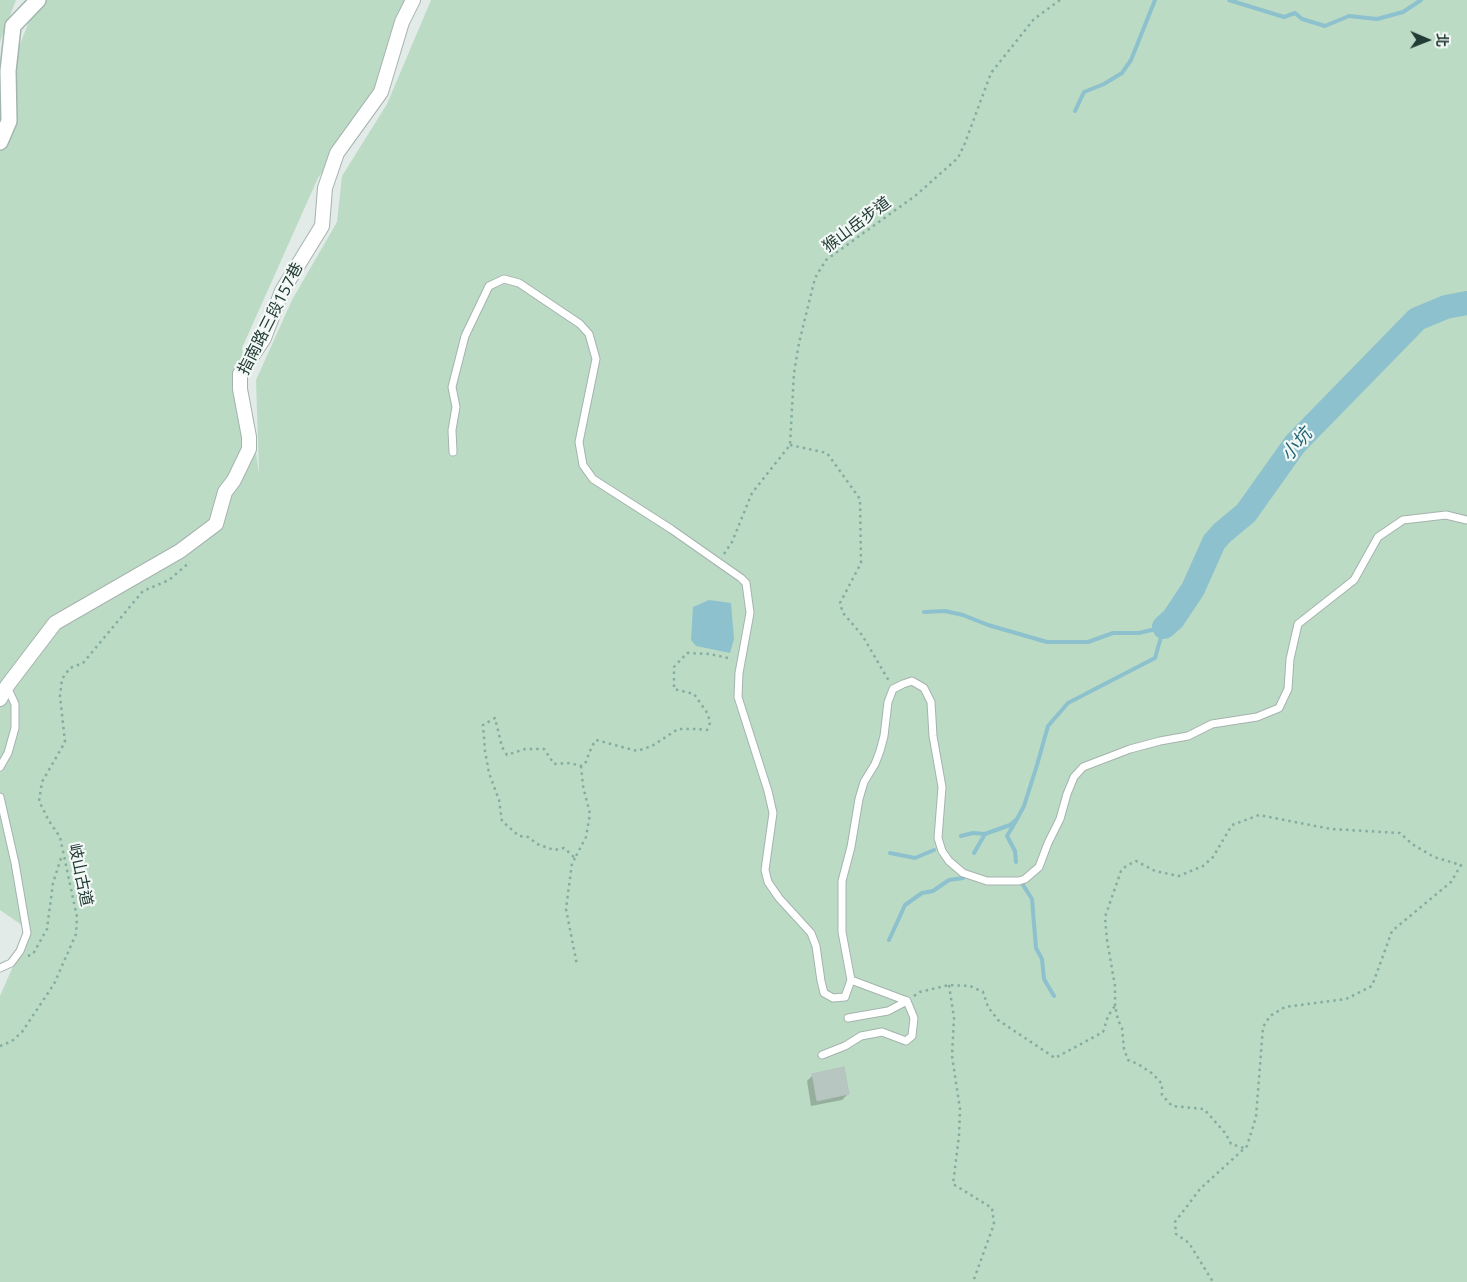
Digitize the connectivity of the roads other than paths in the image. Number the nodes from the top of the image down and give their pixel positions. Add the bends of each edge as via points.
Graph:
1 (38, 0) edge
2 (414, 0) edge
3 (0, 142) edge
4 (453, 452) dead end
5 (1467, 520) edge
6 (7, 686) junction
7 (0, 699) edge
8 (0, 766) edge
9 (0, 797) edge
10 (0, 968) edge
11 (851, 980) junction
12 (907, 1001) junction
13 (848, 1018) dead end
14 (822, 1055) dead end

1 - 3 street via 12,26 8,70 9,121
2 - 6 street, 指南路三段157巷 via 402,22 381,92 337,152 325,188 322,226 282,291 264,338 240,374 248,449 225,492 216,524 180,551 55,623
4 - 11 lane via 456,407 452,387 465,336 489,286 504,279 519,283 580,324 589,334 596,359 580,442 584,465 593,479 746,583 750,613 738,697 772,813 765,870 768,882 811,933 824,993 833,998 845,996
5 - 11 lane via 1446,515 1403,520 1378,537 1354,580 1298,624 1290,659 1288,689 1279,708 1257,717 1212,724 1188,736 1130,749 1082,767 1074,777 1039,867 1025,879 987,881 963,872 948,861 938,838 942,787 931,702 924,688 912,681 893,689 880,751 859,800 842,881 842,932
6 - 7 street, 指南路三段157巷
6 - 8 lane via 15,704 16,728
9 - 10 lane via 27,934 11,963
11 - 12 lane
12 - 13 lane via 888,1011
12 - 14 lane via 914,1018 912,1036 906,1041 882,1032 861,1036

